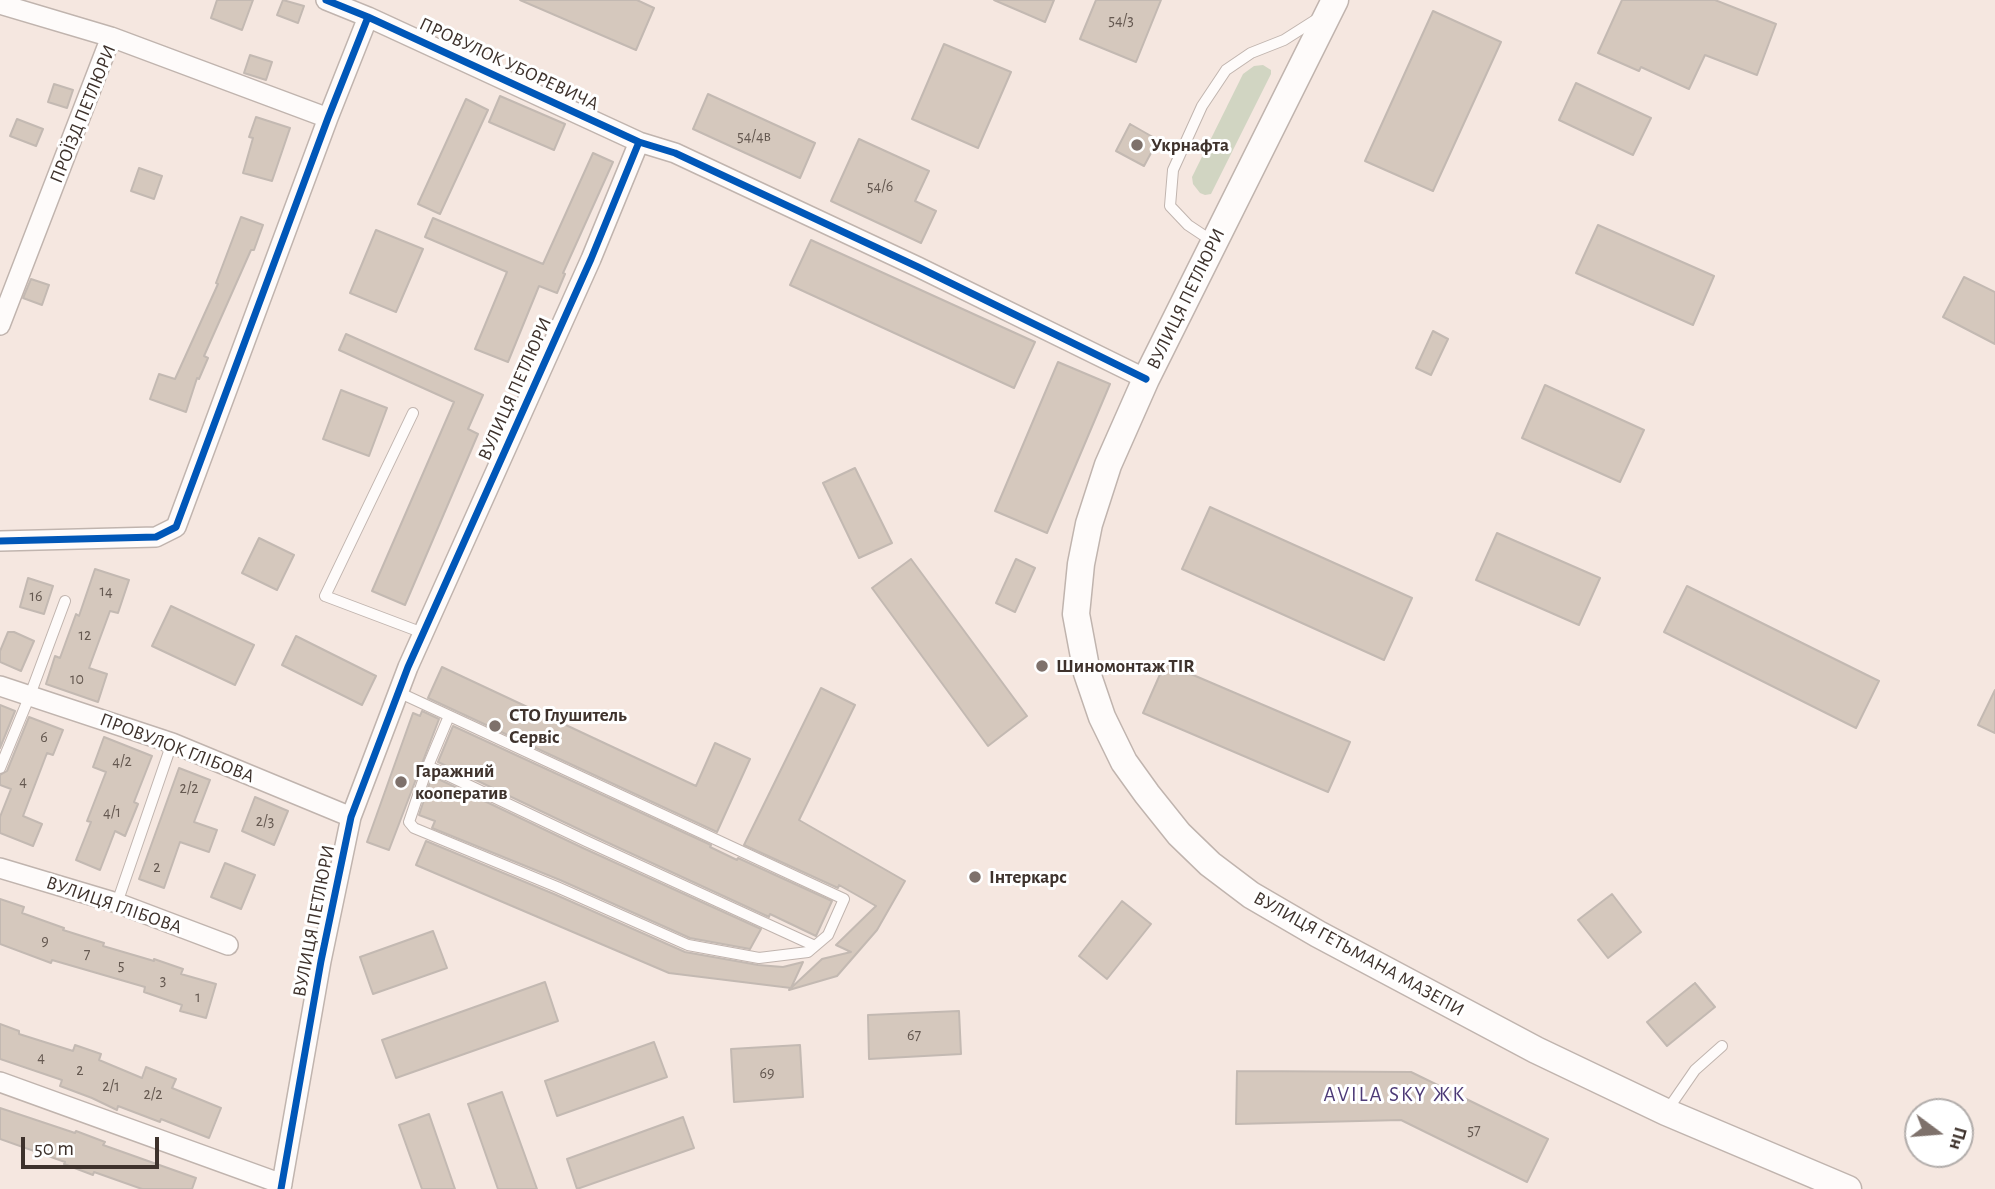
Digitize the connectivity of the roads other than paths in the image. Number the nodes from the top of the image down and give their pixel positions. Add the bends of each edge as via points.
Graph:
1 (326, 0) edge
2 (0, 4) edge
3 (1332, 6) edge
4 (368, 17) junction
5 (111, 37) junction
6 (328, 118) junction
7 (639, 142) junction
8 (1214, 243) junction
9 (0, 325) edge
10 (1146, 379) junction
11 (413, 413) dead end
12 (0, 541) edge
13 (65, 601) dead end
14 (423, 633) junction
15 (0, 686) edge
16 (398, 692) junction
17 (30, 695) junction
18 (449, 716) junction
19 (172, 743) junction
20 (428, 766) junction
21 (0, 768) edge
22 (351, 817) junction
23 (0, 868) edge
24 (117, 903) junction
25 (228, 945) dead end
26 (815, 946) junction
27 (1722, 1046) dead end
28 (0, 1083) edge
29 (1666, 1112) junction
30 (282, 1187) edge
31 (1848, 1189) edge

1 - 4 street, ПРОВУЛОК УБОРЕВИЧА
2 - 5 street
3 - 8 main road, ВУЛИЦЯ ПЕТЛЮРИ
3 - 8 lane via 1284,40 1251,53 1226,70 1202,106 1173,170 1170,206
4 - 6 street
4 - 7 street, ПРОВУЛОК УБОРЕВИЧА
5 - 6 street, ПРОЇЗД ПЕТЛЮРИ
5 - 9 street, ПРОЇЗД ПЕТЛЮРИ
6 - 12 street via 176,527 156,537
7 - 10 street, ВУЛИЦЯ ПЕТЛЮРИ via 676,153
7 - 14 street, ВУЛИЦЯ ПЕТЛЮРИ
8 - 10 main road, ВУЛИЦЯ ПЕТЛЮРИ
10 - 29 main road, ВУЛИЦЯ ГЕТЬМАНА МАЗЕПИ via 1108,465 1089,524 1076,614 1087,673 1124,762 1179,834 1251,895 1524,1044
11 - 14 lane via 325,596
13 - 17 lane
14 - 16 street, ВУЛИЦЯ ПЕТЛЮРИ
15 - 17 street, ПРОВУЛОК ГЛІБОВА
16 - 18 lane
16 - 22 street, ВУЛИЦЯ ПЕТЛЮРИ
17 - 19 street, ПРОВУЛОК ГЛІБОВА
17 - 21 lane
18 - 20 lane
18 - 26 lane via 844,899 828,935
19 - 22 street, ПРОВУЛОК ГЛІБОВА
19 - 24 lane
20 - 26 lane
20 - 26 lane via 408,822 414,828 688,945 759,958 808,952
22 - 30 street, ВУЛИЦЯ ПЕТЛЮРИ
23 - 24 street, ВУЛИЦЯ ГЛІБОВА
24 - 25 street, ВУЛИЦЯ ГЛІБОВА
27 - 29 lane via 1695,1070
28 - 30 street
29 - 31 main road, ВУЛИЦЯ ГЕТЬМАНА МАЗЕПИ

